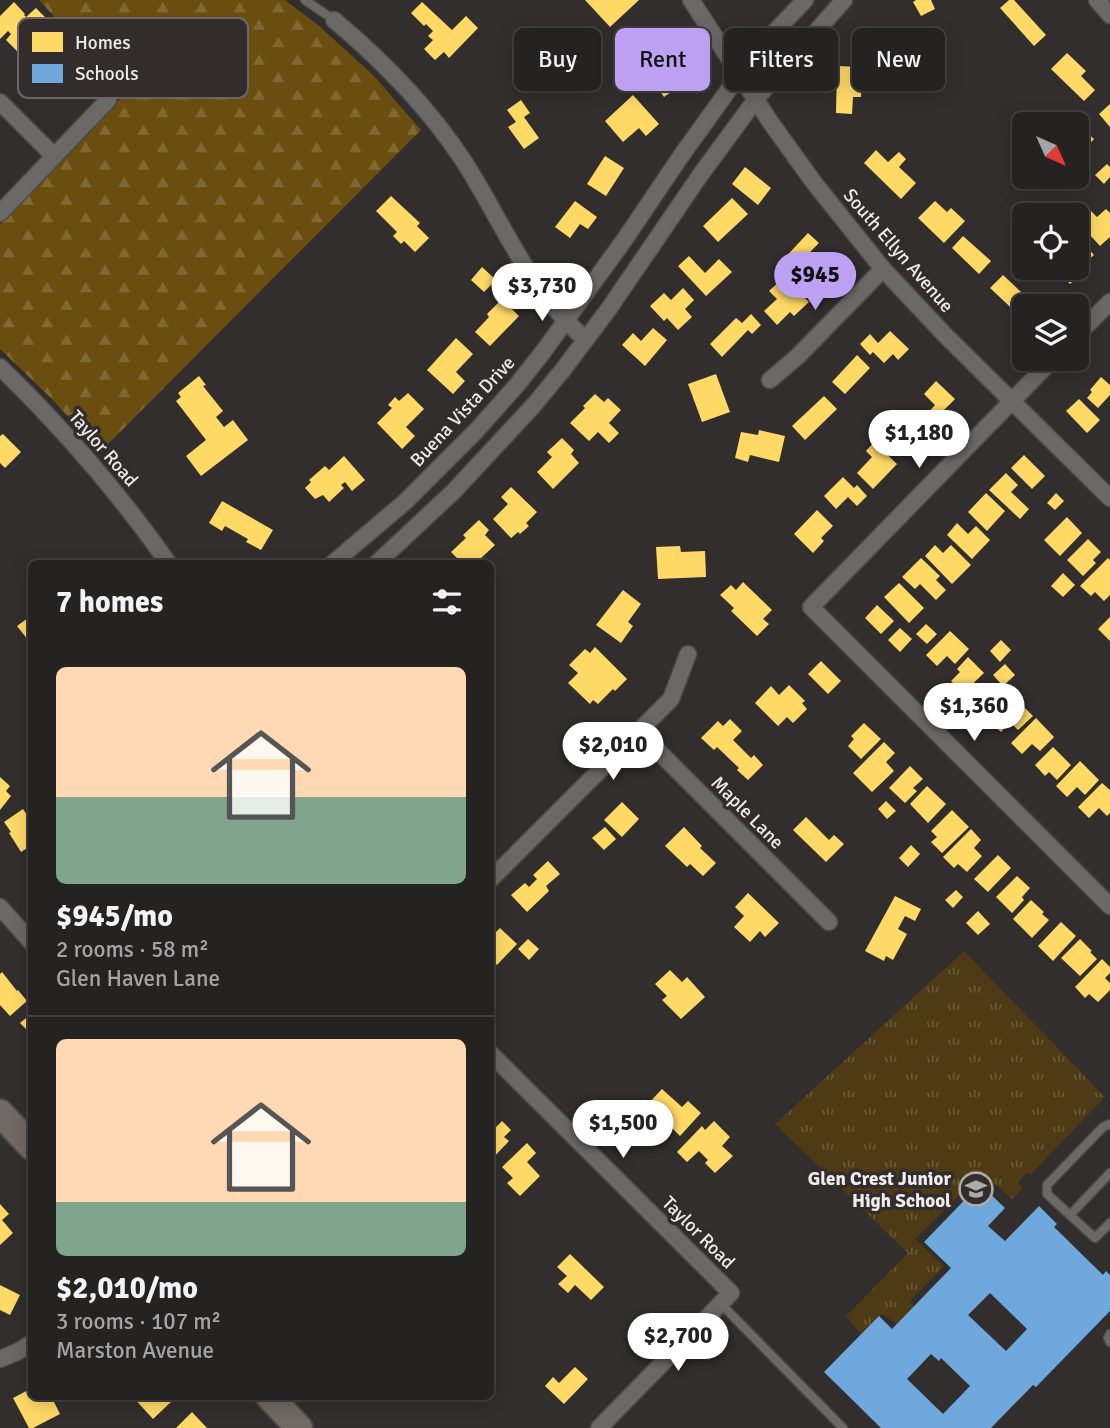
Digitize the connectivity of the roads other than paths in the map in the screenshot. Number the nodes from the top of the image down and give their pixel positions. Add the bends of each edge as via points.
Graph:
1 (305, 0) edge
2 (691, 0) edge
3 (805, 0) edge
4 (844, 0) edge
5 (1097, 0) edge
6 (1110, 15) edge
7 (334, 20) joint
8 (778, 28) edge
9 (724, 50) edge
10 (728, 91) edge
11 (752, 91) edge
12 (757, 98) junction
13 (108, 100) dead end
14 (0, 102) edge
15 (54, 156) junction
16 (0, 213) edge
17 (883, 269) junction
18 (1110, 302) edge
19 (566, 321) junction
20 (1089, 323) edge
21 (585, 340) junction
22 (0, 367) edge
23 (1041, 371) edge
24 (770, 380) dead end
25 (1012, 400) junction
26 (1110, 498) edge
27 (166, 560) edge
28 (336, 560) edge
29 (380, 560) edge
30 (688, 654) dead end
31 (638, 731) junction
32 (494, 876) edge
33 (1110, 906) edge
34 (0, 907) edge
35 (829, 922) dead end
36 (28, 938) edge
37 (494, 1057) edge
38 (0, 1113) edge
39 (1110, 1124) edge
40 (28, 1143) edge
41 (1110, 1173) edge
42 (1070, 1215) junction
43 (1110, 1223) edge
44 (726, 1298) junction
45 (1110, 1334) edge
46 (1110, 1342) edge
47 (28, 1345) edge
48 (0, 1359) edge
49 (273, 1400) edge
50 (299, 1428) edge
51 (599, 1428) edge
52 (843, 1428) edge

1 - 7 lane
2 - 9 street, South Ellyn Avenue
3 - 8 street, Buena Vista Drive
4 - 12 street
5 - 6 street
7 - 19 street via 394,74 440,129 546,298
10 - 19 street, Buena Vista Drive
11 - 12 street, South Ellyn Avenue
12 - 17 street, South Ellyn Avenue via 815,184
12 - 21 street
13 - 15 street
14 - 15 street
15 - 16 street
17 - 24 street
17 - 25 street, South Ellyn Avenue
18 - 20 street
19 - 21 street
19 - 28 street, Buena Vista Drive via 475,432 406,501
21 - 29 street via 492,451
22 - 27 street, Taylor Road via 87,459
23 - 25 street
25 - 26 street, South Ellyn Avenue
25 - 33 street via 811,607
30 - 31 street via 671,699
31 - 32 street
31 - 35 street, Maple Lane
34 - 36 street
37 - 44 street, Taylor Road
38 - 40 main road
39 - 42 lane via 1047,1185 1047,1194
41 - 42 lane
42 - 43 lane via 1095,1238
44 - 51 street
44 - 52 lane
45 - 46 lane
47 - 48 street
49 - 50 main road

